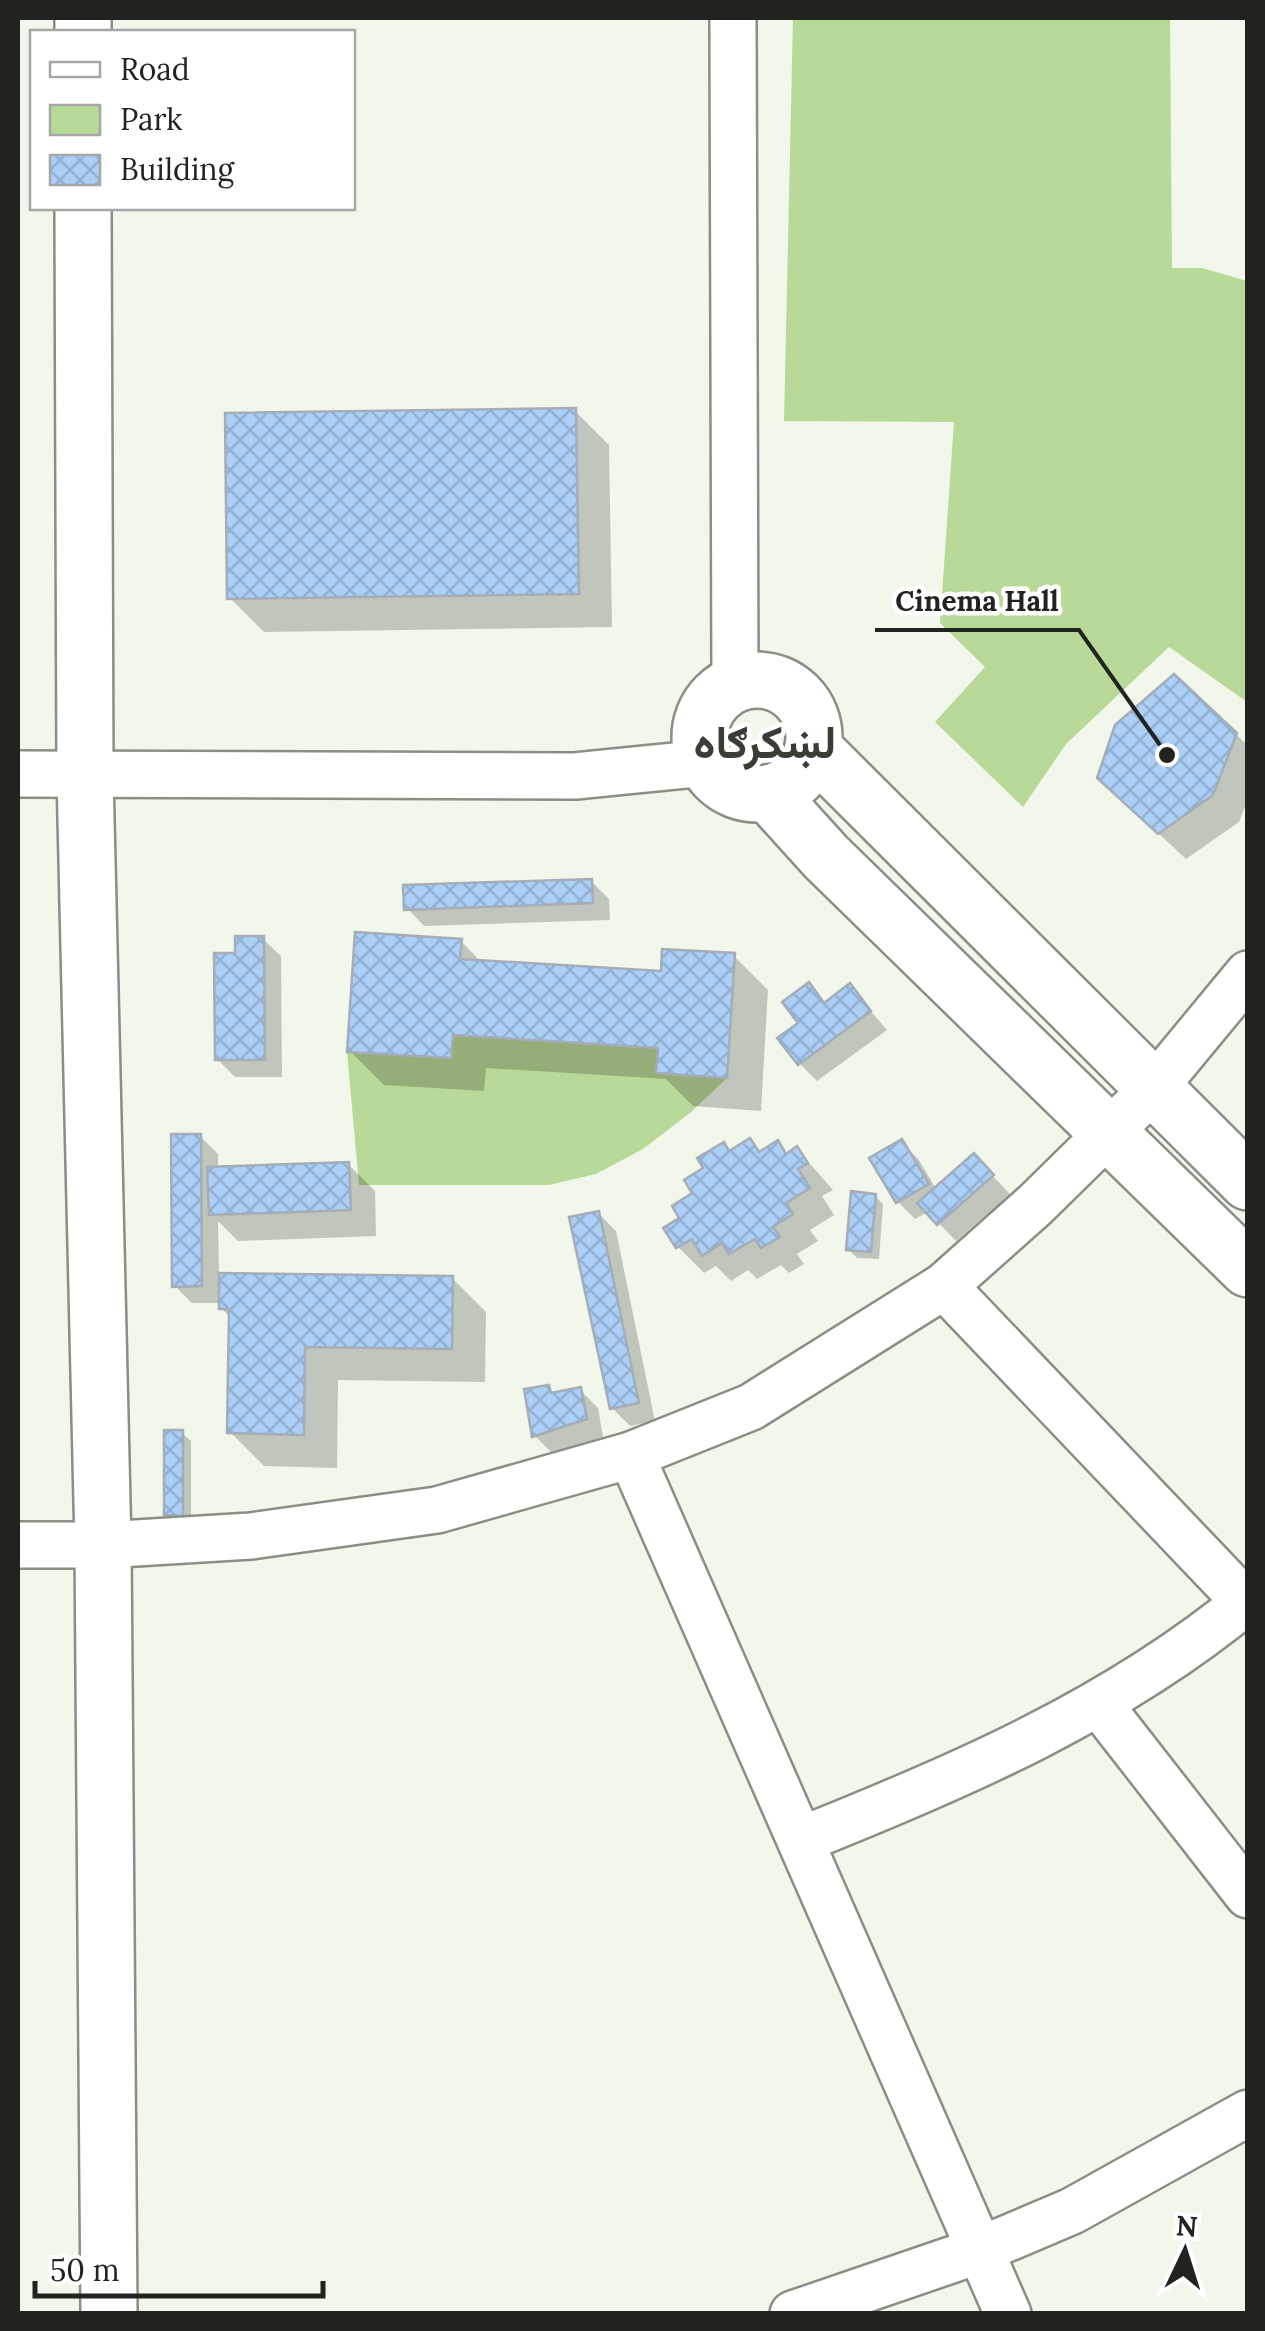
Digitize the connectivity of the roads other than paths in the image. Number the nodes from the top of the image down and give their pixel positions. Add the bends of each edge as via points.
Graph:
1 (733, 18) edge
2 (83, 210) edge
3 (736, 684) junction
4 (813, 748) junction
5 (705, 763) junction
6 (18, 774) edge
7 (84, 776) junction
8 (768, 793) junction
9 (1248, 974) edge
10 (1153, 1089) junction
11 (1108, 1131) junction
12 (1248, 1182) edge
13 (1248, 1269) edge
14 (944, 1286) junction
15 (631, 1455) junction
16 (18, 1544) edge
17 (103, 1545) junction
18 (1247, 1603) edge
19 (1099, 1704) junction
20 (801, 1840) junction
21 (1248, 1896) edge
22 (1248, 2113) edge
23 (980, 2250) junction
24 (109, 2314) edge
25 (792, 2314) edge
26 (1008, 2314) edge

1 - 3 street
2 - 7 street
3 - 4 street via 767,680 795,694 812,721
3 - 5 street via 705,711 699,732
4 - 8 street via 796,778
4 - 10 street
5 - 7 street via 575,776
5 - 8 street via 737,791
6 - 7 street
7 - 17 street
8 - 11 street
9 - 10 street
10 - 11 street
10 - 12 street
11 - 13 street
11 - 14 street
14 - 15 street via 751,1407
14 - 18 street
15 - 17 street via 437,1510 251,1536
15 - 20 street
16 - 17 street
17 - 24 street
18 - 19 street
19 - 20 street via 954,1778
19 - 21 street
20 - 23 street
22 - 23 street via 1072,2210
23 - 25 street
23 - 26 street

